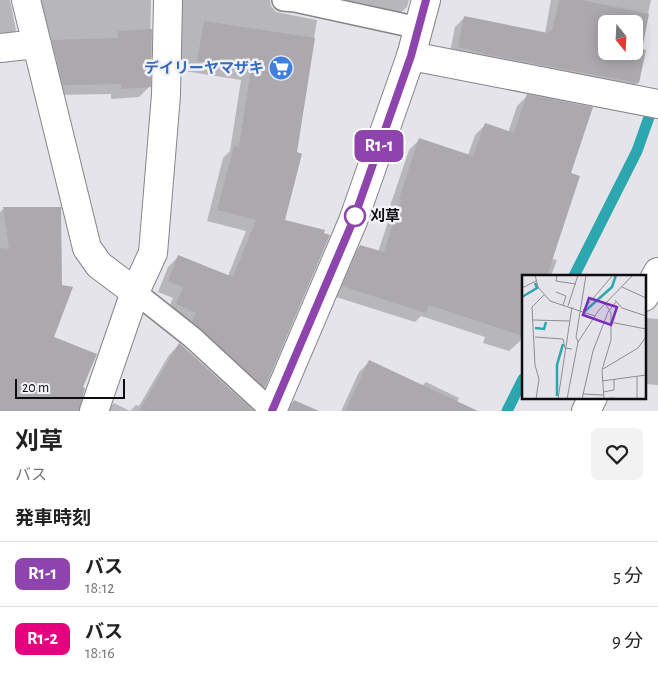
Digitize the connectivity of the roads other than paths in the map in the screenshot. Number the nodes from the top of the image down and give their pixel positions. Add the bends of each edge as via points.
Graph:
1 (26, 0) edge
2 (168, 0) edge
3 (283, 0) edge
4 (426, 0) edge
5 (419, 28) junction
6 (37, 44) junction
7 (0, 48) edge
8 (411, 56) junction
9 (658, 104) edge
10 (658, 272) edge
11 (135, 292) junction
12 (646, 293) edge
13 (592, 398) edge
14 (94, 411) edge
15 (272, 411) edge
16 (586, 411) edge

1 - 6 street
2 - 11 street via 166,95 153,253
3 - 5 lane
4 - 5 street
5 - 8 street
6 - 7 street
6 - 11 street via 87,248 99,265
8 - 9 street
8 - 15 street via 353,221
10 - 12 street
11 - 14 street
11 - 15 lane via 193,338
13 - 16 street

